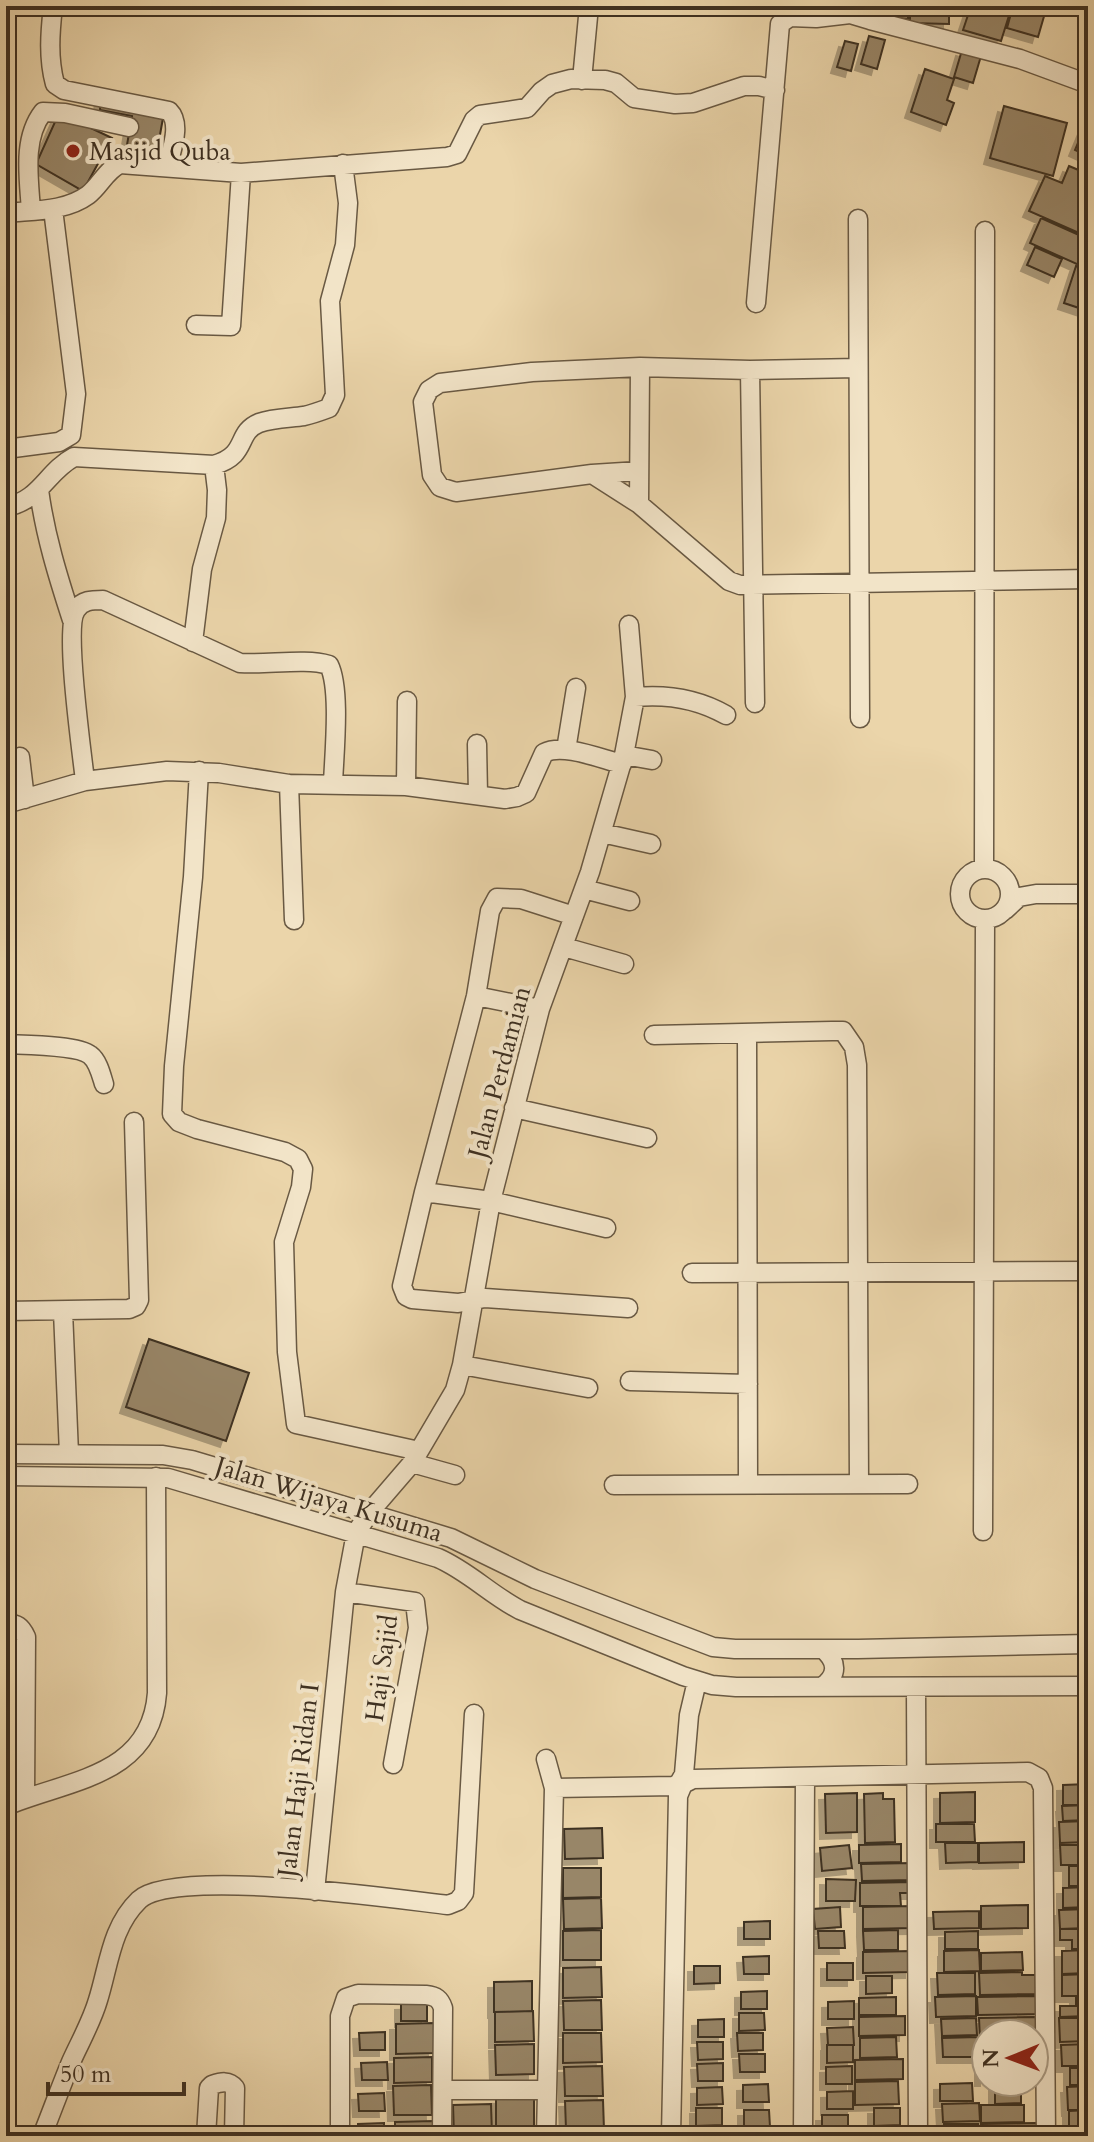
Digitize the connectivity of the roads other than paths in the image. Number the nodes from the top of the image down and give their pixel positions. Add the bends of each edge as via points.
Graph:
1 (53, 6) edge
2 (589, 6) edge
3 (847, 10) edge
4 (582, 80) junction
5 (1088, 84) edge
6 (775, 90) junction
7 (129, 127) dead end
8 (343, 164) junction
9 (168, 166) junction
10 (241, 173) junction
11 (53, 209) junction
12 (31, 211) junction
13 (6, 213) edge
14 (858, 219) dead end
15 (985, 231) dead end
16 (756, 303) dead end
17 (196, 325) dead end
18 (640, 367) junction
19 (858, 368) junction
20 (750, 370) junction
21 (6, 449) edge
22 (214, 465) junction
23 (639, 471) junction
24 (592, 474) junction
25 (39, 490) junction
26 (639, 504) junction
27 (6, 507) edge
28 (1088, 579) edge
29 (985, 582) junction
30 (859, 584) junction
31 (752, 586) junction
32 (72, 620) junction
33 (629, 625) dead end
34 (193, 642) junction
35 (576, 688) dead end
36 (635, 697) junction
37 (407, 701) dead end
38 (755, 703) dead end
39 (726, 715) dead end
40 (860, 718) dead end
41 (477, 744) dead end
42 (566, 750) junction
43 (20, 757) dead end
44 (623, 759) junction
45 (652, 760) dead end
46 (199, 771) junction
47 (85, 781) junction
48 (289, 784) junction
49 (333, 784) junction
50 (406, 786) junction
51 (478, 794) junction
52 (25, 799) junction
53 (6, 804) edge
54 (602, 833) junction
55 (651, 844) dead end
56 (993, 872) junction
57 (584, 889) junction
58 (1036, 894) junction
59 (1088, 894) edge
60 (630, 901) dead end
61 (574, 916) junction
62 (994, 916) junction
63 (294, 920) dead end
64 (564, 947) junction
65 (624, 964) dead end
66 (476, 996) junction
67 (540, 1009) junction
68 (747, 1034) junction
69 (654, 1035) dead end
70 (6, 1044) edge
71 (104, 1084) dead end
72 (514, 1108) junction
73 (134, 1122) dead end
74 (647, 1138) dead end
75 (424, 1192) junction
76 (491, 1201) junction
77 (606, 1228) dead end
78 (985, 1271) junction
79 (1088, 1271) edge
80 (747, 1272) junction
81 (858, 1272) junction
82 (692, 1273) dead end
83 (473, 1299) junction
84 (628, 1308) dead end
85 (6, 1311) edge
86 (63, 1311) junction
87 (462, 1365) junction
88 (630, 1381) dead end
89 (748, 1384) junction
90 (588, 1388) dead end
91 (6, 1454) edge
92 (69, 1454) junction
93 (416, 1457) junction
94 (455, 1475) dead end
95 (6, 1476) edge
96 (156, 1477) junction
97 (748, 1484) junction
98 (859, 1484) junction
99 (908, 1484) dead end
100 (614, 1485) dead end
101 (369, 1513) junction
102 (983, 1531) dead end
103 (356, 1533) junction
104 (345, 1592) junction
105 (6, 1623) edge
106 (1088, 1644) edge
107 (823, 1649) junction
108 (858, 1649) junction
109 (25, 1658) junction
110 (6, 1666) edge
111 (697, 1681) junction
112 (1088, 1686) edge
113 (822, 1687) junction
114 (856, 1687) junction
115 (916, 1687) junction
116 (474, 1714) dead end
117 (546, 1759) dead end
118 (393, 1764) dead end
119 (916, 1776) junction
120 (805, 1778) junction
121 (554, 1788) junction
122 (25, 1798) junction
123 (6, 1806) edge
124 (315, 1891) junction
125 (443, 2090) junction
126 (546, 2090) junction
127 (42, 2136) edge
128 (206, 2136) edge
129 (234, 2136) edge
130 (340, 2136) edge
131 (442, 2136) edge
132 (546, 2136) edge
133 (671, 2136) edge
134 (803, 2136) edge
135 (918, 2136) edge
136 (1046, 2136) edge

1 - 9 street via 55,84 169,111 175,125
2 - 4 street
3 - 5 street
3 - 6 street via 816,18 790,17 780,24
4 - 6 street via 605,80 634,98 675,104 744,86
4 - 8 street via 552,84 527,108 480,115 457,154
6 - 16 street
7 - 12 street via 43,112 29,152
8 - 10 street
8 - 22 street via 348,203 345,245 330,301 335,395 329,408 258,423 246,432 230,460
9 - 10 street
9 - 11 street via 120,164 89,195
10 - 17 street via 231,326
11 - 12 street
11 - 21 street via 76,394 71,435 59,442
12 - 13 street
14 - 19 street
15 - 29 street
18 - 20 street
18 - 23 street
18 - 24 street via 440,383 423,402 432,475 440,487 456,492
19 - 20 street
19 - 30 street
20 - 31 street
22 - 25 street via 74,457
22 - 34 street via 216,518 202,569
23 - 24 street
23 - 26 street
24 - 26 street
25 - 27 street
25 - 32 street via 52,559
26 - 31 street via 729,581
28 - 29 street
29 - 30 street
29 - 56 street
30 - 31 street
30 - 40 street
31 - 38 street
32 - 34 street via 83,602 103,600
32 - 47 street
33 - 36 street, Jalan Perdamian
34 - 49 street via 240,663 329,665 335,698
35 - 42 street
36 - 39 street via 686,699
36 - 44 street, Jalan Perdamian
37 - 50 street
41 - 51 street
42 - 44 street
42 - 51 street via 544,753 526,793 505,799
43 - 52 street
44 - 45 street
44 - 54 street, Jalan Perdamian
46 - 47 street
46 - 48 street
46 - 93 street via 172,1114 197,1129 285,1152 303,1169 284,1242 287,1352 296,1424
47 - 52 street
48 - 49 street
48 - 63 street
49 - 50 street
50 - 51 street
52 - 53 street
54 - 55 street
54 - 57 street, Jalan Perdamian
56 - 58 street via 1019,891
56 - 62 street via 1010,894 1007,907
56 - 62 street via 975,871 965,879 960,897 968,914
57 - 60 street
57 - 61 street, Jalan Perdamian
58 - 59 street
58 - 62 street via 1019,897
61 - 64 street, Jalan Perdamian
61 - 66 street via 521,899 497,898 487,924
62 - 78 street
64 - 65 street
64 - 67 street, Jalan Perdamian
66 - 67 street
66 - 75 street
67 - 72 street, Jalan Perdamian
68 - 69 street
68 - 80 street
68 - 81 street via 843,1031 854,1047
70 - 71 street via 78,1049 90,1055
72 - 74 street
72 - 76 street, Jalan Perdamian
73 - 86 street via 139,1300 129,1309
75 - 76 street
75 - 83 street via 403,1291 412,1299
76 - 77 street
76 - 83 street, Jalan Perdamian
78 - 79 street
78 - 81 street
78 - 102 street
80 - 81 street
80 - 82 street
80 - 89 street
81 - 98 street
83 - 84 street
83 - 87 street, Jalan Perdamian
85 - 86 street
86 - 92 street
87 - 90 street
87 - 93 street, Jalan Perdamian via 455,1390
88 - 89 street
89 - 97 street
91 - 92 street, Jalan Wijaya Kusuma
92 - 101 street, Jalan Wijaya Kusuma via 177,1457
93 - 94 street
93 - 101 street, Jalan Perdamian
95 - 96 street, Jalan Wijaya Kusuma
96 - 103 street, Jalan Wijaya Kusuma
96 - 122 street via 153,1722 124,1758 94,1777
97 - 98 street
97 - 100 street
98 - 99 street
101 - 103 street, Jalan Perdamian
101 - 107 street, Jalan Wijaya Kusuma via 451,1538 535,1579 713,1647
103 - 104 street, Jalan Haji Ridan I
103 - 111 street, Jalan Wijaya Kusuma via 453,1564 520,1610
104 - 118 street, Haji Sajid via 415,1602 418,1628
104 - 124 street, Jalan Haji Ridan I
105 - 109 street via 22,1629
106 - 108 street, Jalan Wijaya Kusuma
107 - 108 street, Jalan Wijaya Kusuma
107 - 113 street via 835,1666
108 - 114 street via 846,1665
109 - 110 street
109 - 122 street
111 - 113 street, Jalan Wijaya Kusuma via 736,1687
111 - 121 street via 679,1783
112 - 115 street, Jalan Wijaya Kusuma
113 - 114 street, Jalan Wijaya Kusuma
114 - 115 street, Jalan Wijaya Kusuma
115 - 119 street
116 - 124 street via 464,1893 458,1901 448,1905
117 - 121 street
119 - 120 street
119 - 135 street
119 - 136 street via 1028,1772 1042,1782
120 - 133 street via 693,1779 683,1784 678,1796
120 - 134 street
121 - 126 street
122 - 123 street
124 - 127 street, Jalan Haji Ridan I via 218,1884 141,1897 122,1922 98,2001
125 - 126 street
125 - 130 street via 439,1999 351,1995 340,2016
125 - 131 street
126 - 132 street
128 - 129 street via 209,2088 227,2082 235,2088

